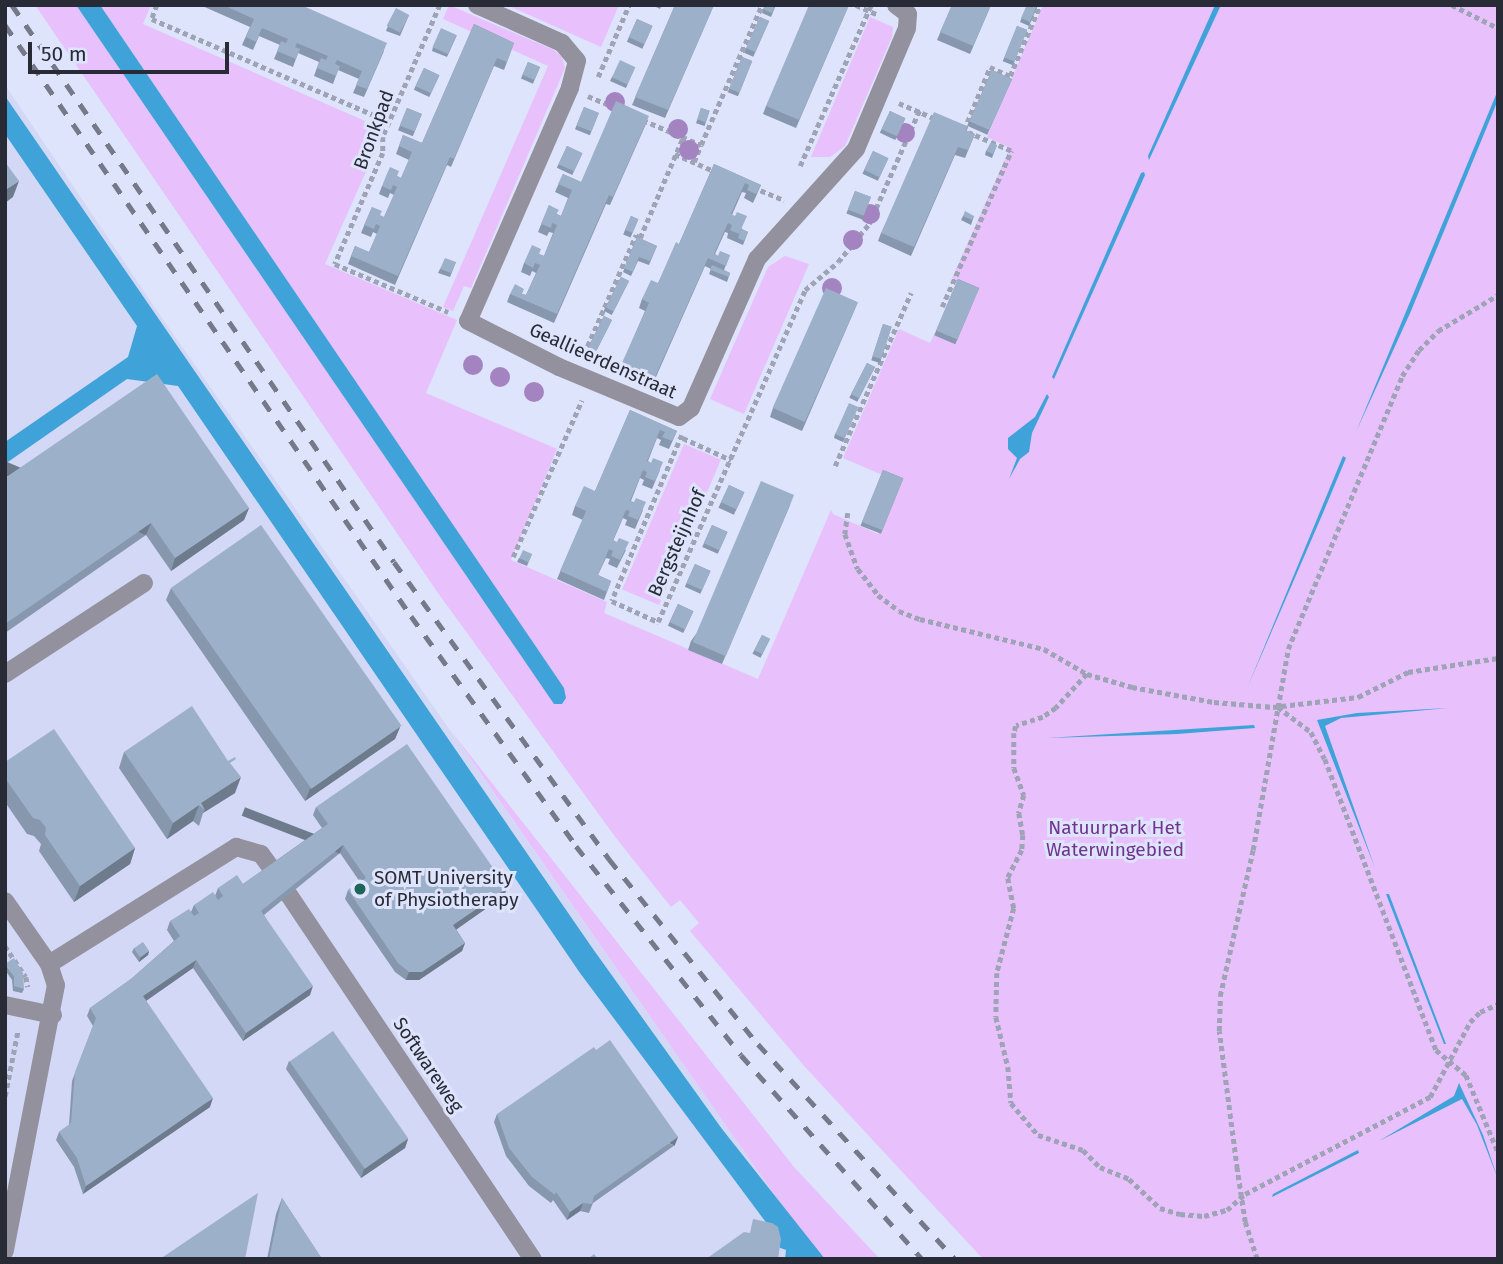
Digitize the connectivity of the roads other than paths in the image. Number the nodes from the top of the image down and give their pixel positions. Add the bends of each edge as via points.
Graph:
1 (477, 5) edge
2 (896, 5) edge
3 (144, 583) dead end
4 (5, 674) edge
5 (272, 869) edge
6 (289, 895) edge
7 (8, 911) edge
8 (48, 964) junction
9 (5, 1005) edge
10 (52, 1015) junction
11 (5, 1251) edge
12 (533, 1259) edge

1 - 2 street, Geallieerdenstraat via 558,41 572,51 577,67 468,321 675,417 691,408 757,259 856,149 903,41 909,19
3 - 4 street
5 - 8 street via 261,854 236,847
6 - 12 street, Softwareweg
7 - 8 street
8 - 10 street via 56,985
9 - 10 street
10 - 11 street

